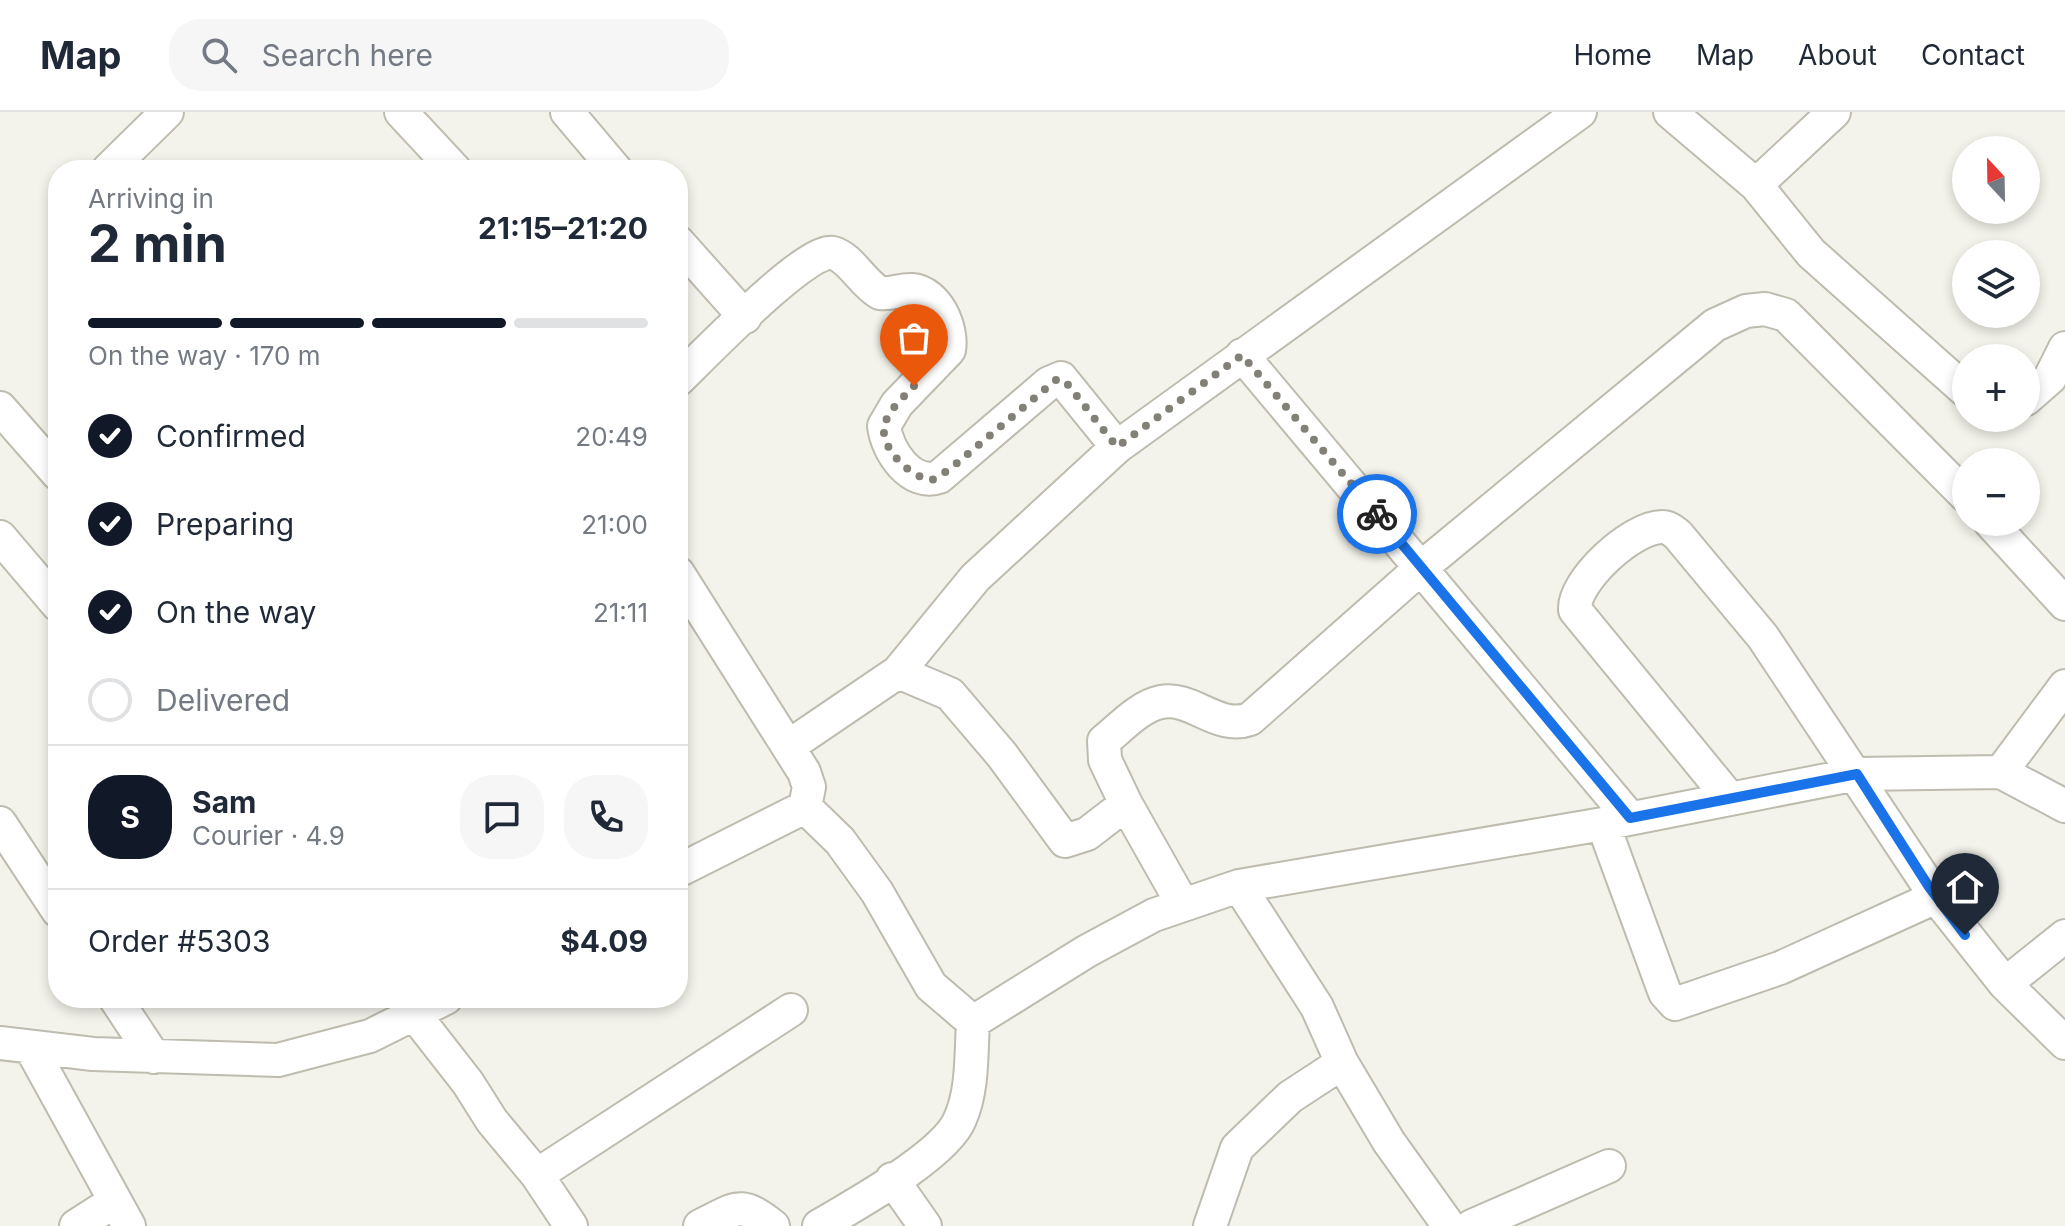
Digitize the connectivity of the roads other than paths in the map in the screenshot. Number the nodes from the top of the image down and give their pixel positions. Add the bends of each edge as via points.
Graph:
1 (167, 112) edge
2 (401, 112) edge
3 (567, 112) edge
4 (1580, 112) edge
5 (1670, 112) edge
6 (1834, 112) edge
7 (118, 160) edge
8 (446, 160) edge
9 (608, 160) edge
10 (1756, 185) junction
11 (688, 253) edge
12 (745, 317) junction
13 (2065, 348) edge
14 (1242, 355) junction
15 (688, 371) edge
16 (1952, 379) edge
17 (2040, 387) edge
18 (0, 408) edge
19 (1117, 447) junction
20 (48, 463) edge
21 (1952, 482) edge
22 (2003, 536) edge
23 (0, 537) edge
24 (1422, 567) junction
25 (688, 590) edge
26 (48, 593) edge
27 (2065, 604) edge
28 (898, 672) junction
29 (2065, 686) edge
30 (789, 746) junction
31 (2001, 772) junction
32 (1857, 774) junction
33 (1730, 799) junction
34 (1126, 804) junction
35 (2065, 806) edge
36 (805, 807) junction
37 (1616, 821) junction
38 (0, 823) edge
39 (688, 866) edge
40 (1239, 886) junction
41 (48, 896) edge
42 (1936, 897) junction
43 (1182, 903) junction
44 (2065, 936) edge
45 (2005, 984) junction
46 (122, 1008) edge
47 (408, 1008) edge
48 (410, 1008) edge
49 (791, 1010) dead end
50 (973, 1022) junction
51 (2065, 1043) edge
52 (16, 1046) edge
53 (154, 1057) junction
54 (1342, 1063) junction
55 (1609, 1166) dead end
56 (537, 1175) junction
57 (892, 1179) junction
58 (122, 1214) edge
59 (76, 1226) edge
60 (571, 1226) edge
61 (700, 1226) edge
62 (773, 1226) edge
63 (819, 1226) edge
64 (925, 1226) edge
65 (1210, 1226) edge
66 (1449, 1226) edge
67 (1472, 1226) edge

1 - 7 street
2 - 8 street
3 - 9 street
4 - 14 street
5 - 10 street
6 - 10 street
10 - 16 street via 1811,253
11 - 12 street
12 - 15 street
12 - 19 street via 800,266 825,252 837,254 880,293 924,293 948,327 949,350 897,404 884,426 891,449 922,479 939,477 1061,378
13 - 17 street
14 - 19 street
14 - 24 street
18 - 20 street
19 - 28 street via 975,578
21 - 24 street via 1786,315 1746,311 1715,325
22 - 27 street
23 - 26 street
24 - 34 street via 1250,719 1229,724 1179,702 1162,702 1147,707 1104,741 1105,760
24 - 37 street
25 - 30 street
28 - 30 street
28 - 34 street via 950,694 1065,841 1087,834
29 - 31 street
30 - 36 street via 808,781
31 - 32 street
31 - 35 street
32 - 33 street
32 - 33 street via 1763,637 1678,535 1657,528 1616,550 1581,584 1575,610
32 - 42 street
33 - 37 street
34 - 43 street
36 - 39 street
36 - 50 street via 840,841 877,892 931,986
37 - 40 street
37 - 42 street via 1665,993 1675,1004 1780,968
38 - 41 street
40 - 43 street
40 - 54 street via 1317,1007
42 - 45 street
43 - 50 street via 1087,951
44 - 45 street
45 - 51 street
46 - 53 street
47 - 53 street via 370,1036 278,1060
48 - 56 street
49 - 56 street
50 - 57 street via 969,1084 960,1121 940,1148
52 - 53 street
52 - 58 street
54 - 65 street via 1290,1097 1237,1148
54 - 66 street via 1389,1142
55 - 67 street
56 - 60 street
57 - 63 street
57 - 64 street
58 - 59 street
61 - 62 street via 742,1208 752,1209

